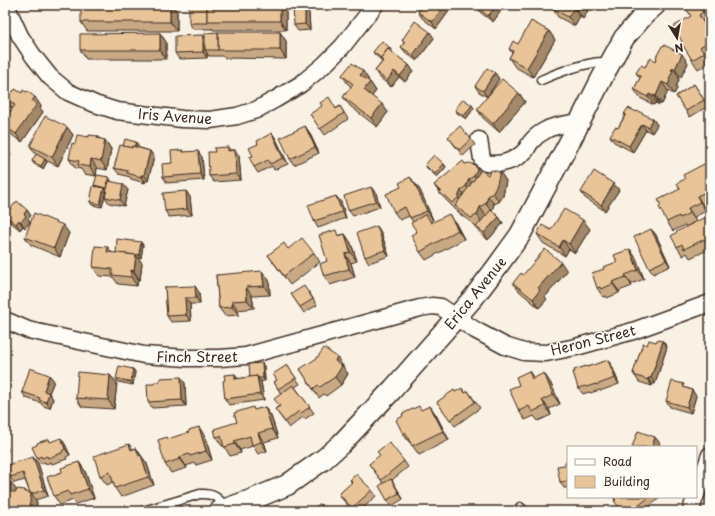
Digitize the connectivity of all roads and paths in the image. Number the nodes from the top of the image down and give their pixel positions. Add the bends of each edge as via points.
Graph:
1 (6, 5) edge
2 (375, 5) edge
3 (655, 5) edge
4 (611, 61) junction
5 (541, 80) dead end
6 (579, 122) junction
7 (479, 140) dead end
8 (710, 303) edge
9 (456, 317) junction
10 (5, 320) edge
11 (710, 455) edge
12 (697, 493) edge
13 (695, 498) edge
14 (224, 510) edge
15 (142, 511) edge
16 (691, 511) edge

1 - 2 street, Iris Avenue via 20,36 34,57 50,77 68,92 117,111 210,120 256,110 301,84 342,47
3 - 4 street, Erica Avenue via 624,38
4 - 5 lane via 586,64
4 - 6 street, Erica Avenue
6 - 7 street via 548,128 515,158 502,164 486,164 482,159
6 - 9 street, Erica Avenue via 520,235
8 - 9 street, Heron Street via 633,331 546,353 524,352 505,346
9 - 10 street, Finch Street via 441,306 420,308 246,356 220,358 144,355 28,330
9 - 14 street, Erica Avenue via 393,389 324,459 287,485
11 - 12 street
13 - 16 street
14 - 15 lane via 214,495 209,493

